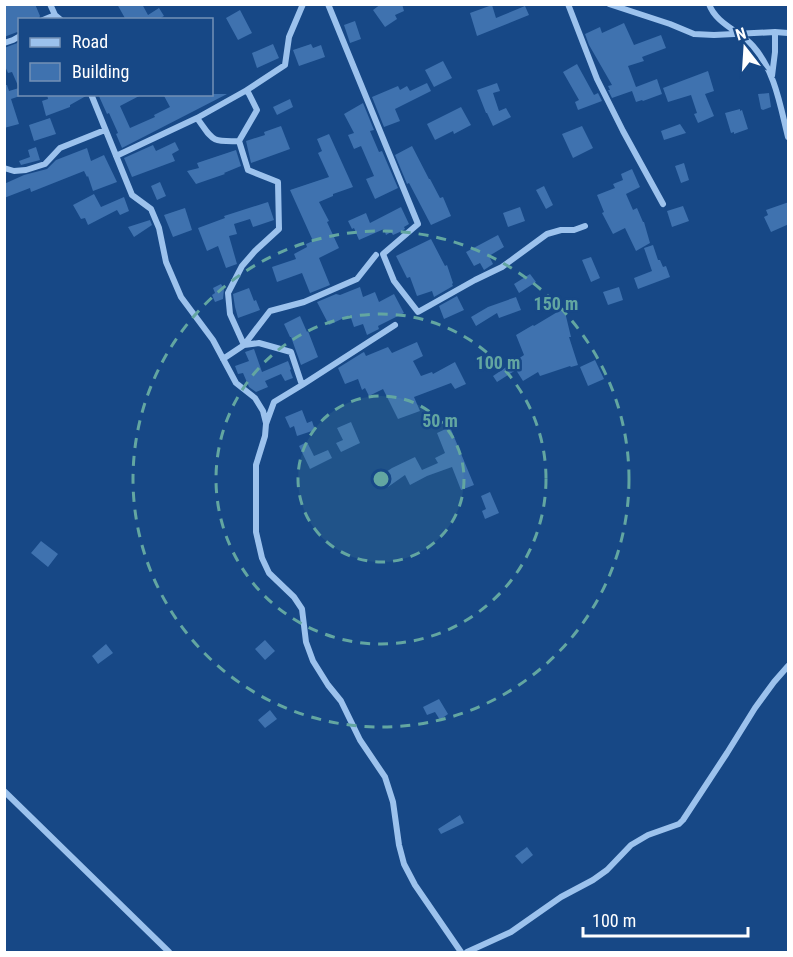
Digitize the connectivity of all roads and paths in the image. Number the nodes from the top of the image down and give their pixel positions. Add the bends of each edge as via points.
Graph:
1 (50, 4) edge
2 (303, 4) edge
3 (328, 4) edge
4 (568, 4) edge
5 (609, 4) edge
6 (709, 4) edge
7 (58, 17) edge
8 (775, 32) junction
9 (737, 33) junction
10 (789, 33) edge
11 (18, 37) edge
12 (4, 43) edge
13 (772, 76) junction
14 (247, 90) junction
15 (92, 96) edge
16 (197, 118) junction
17 (105, 130) junction
18 (789, 136) edge
19 (239, 141) junction
20 (116, 156) junction
21 (4, 168) edge
22 (663, 204) dead end
23 (585, 226) dead end
24 (376, 255) dead end
25 (395, 325) dead end
26 (244, 345) junction
27 (223, 358) junction
28 (302, 385) junction
29 (266, 424) junction
30 (789, 666) edge
31 (4, 791) edge
32 (169, 952) edge
33 (461, 952) edge
34 (468, 952) edge

1 - 7 street
2 - 14 street via 290,37 285,65
3 - 23 street via 418,224 383,254 394,281 418,312 501,267 547,234
4 - 22 street via 597,79
5 - 9 street via 694,34
6 - 9 street via 719,19
8 - 9 street
8 - 10 street
8 - 13 street
9 - 13 street via 751,43
11 - 12 street
13 - 18 street
14 - 16 street
14 - 19 street via 257,110
15 - 17 street
16 - 19 street via 212,139
16 - 20 street
17 - 20 street
17 - 21 street via 60,148 45,164 26,170
19 - 26 street via 249,170 278,182 279,230 242,266 228,293 230,314
20 - 27 street via 132,195 151,209 181,297
24 - 26 street via 357,279 304,302 270,310
25 - 28 street
26 - 27 street
26 - 28 street via 260,343 291,352
27 - 29 street via 236,383 255,398
28 - 29 street via 274,402
29 - 33 street via 256,465 256,532 262,558 269,573 302,609 313,662 341,701 360,740 385,777 404,864
30 - 34 street via 755,708 679,824 631,845 593,880 511,932
31 - 32 street

